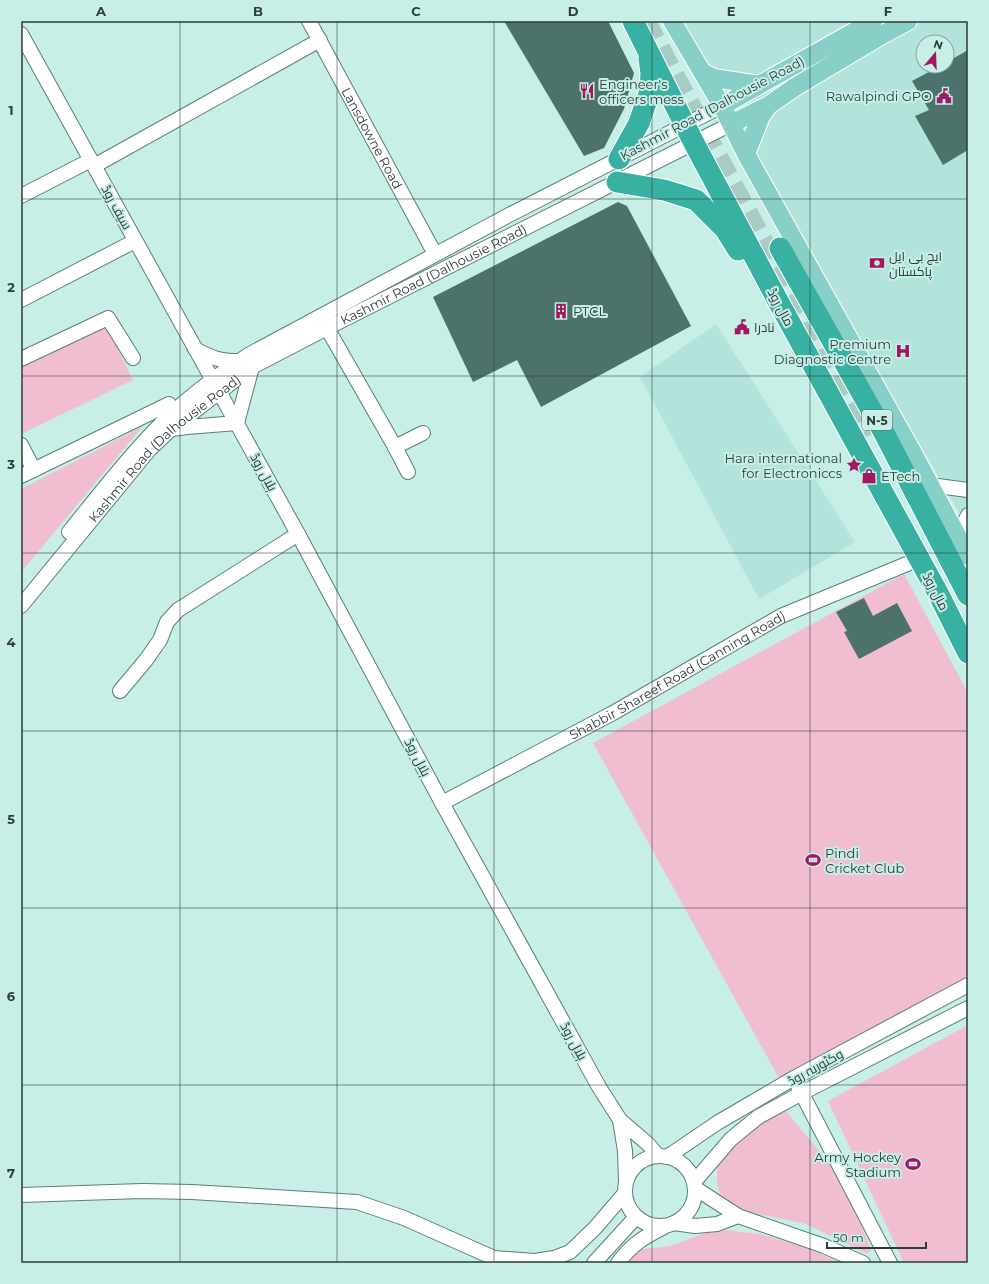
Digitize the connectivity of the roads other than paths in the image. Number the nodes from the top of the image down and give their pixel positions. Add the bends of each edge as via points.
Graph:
1 (309, 21) edge
2 (633, 21) edge
3 (672, 21) edge
4 (873, 21) edge
5 (908, 21) edge
6 (21, 34) edge
7 (320, 40) junction
8 (648, 52) junction
9 (702, 72) junction
10 (758, 85) junction
11 (769, 105) junction
12 (722, 106) junction
13 (731, 124) junction
14 (690, 134) junction
15 (746, 154) junction
16 (619, 158) junction
17 (92, 163) junction
18 (617, 182) junction
19 (21, 196) edge
20 (135, 241) junction
21 (780, 248) dead end
22 (435, 254) junction
23 (21, 300) edge
24 (778, 300) junction
25 (327, 328) junction
26 (195, 348) junction
27 (133, 358) dead end
28 (21, 359) edge
29 (238, 361) junction
30 (252, 367) junction
31 (216, 386) junction
32 (169, 404) dead end
33 (237, 423) junction
34 (170, 430) junction
35 (423, 433) dead end
36 (21, 444) edge
37 (395, 447) junction
38 (34, 470) junction
39 (408, 472) dead end
40 (21, 476) edge
41 (930, 485) junction
42 (968, 490) edge
43 (968, 515) edge
44 (298, 534) junction
45 (958, 537) junction
46 (968, 556) edge
47 (918, 559) junction
48 (21, 591) edge
49 (968, 595) edge
50 (21, 606) edge
51 (968, 653) edge
52 (120, 691) dead end
53 (442, 803) junction
54 (968, 985) edge
55 (968, 1008) edge
56 (794, 1078) junction
57 (802, 1093) junction
58 (620, 1120) junction
59 (663, 1157) junction
60 (694, 1185) junction
61 (625, 1187) junction
62 (21, 1195) edge
63 (738, 1216) junction
64 (636, 1217) junction
65 (670, 1225) junction
66 (594, 1263) edge
67 (618, 1263) edge
68 (863, 1263) edge
69 (890, 1263) edge

1 - 7 street, Lansdowne Road
2 - 8 highway, مال روڈ / N-5
3 - 9 main road
4 - 10 main road, Kashmir Road (Dalhousie Road)
5 - 11 main road, Kashmir Road (Dalhousie Road)
6 - 17 street, سیف روڈ
7 - 17 street
7 - 22 street, Lansdowne Road
8 - 14 highway, مال روڈ / N-5
8 - 16 highway via 650,91 639,123
9 - 10 main road via 714,78
9 - 12 main road
10 - 12 main road, Kashmir Road (Dalhousie Road)
11 - 13 main road, Kashmir Road (Dalhousie Road)
11 - 15 main road via 761,116
12 - 13 main road
12 - 14 street, Kashmir Road (Dalhousie Road)
13 - 14 street, Kashmir Road (Dalhousie Road)
13 - 15 main road
14 - 16 street, Kashmir Road (Dalhousie Road)
14 - 18 street, Kashmir Road (Dalhousie Road)
14 - 24 highway, مال روڈ / N-5
15 - 41 main road
16 - 22 street, Kashmir Road (Dalhousie Road)
17 - 19 street
17 - 20 street, سیف روڈ
18 - 24 highway via 664,190 696,200 725,229 752,271
18 - 25 street, Kashmir Road (Dalhousie Road)
20 - 23 street
20 - 26 street, سیف روڈ
21 - 49 highway, مال روڈ / N-5 via 882,429
22 - 29 street, Kashmir Road (Dalhousie Road)
24 - 47 highway, مال روڈ / N-5
25 - 30 street, Kashmir Road (Dalhousie Road)
25 - 37 street
26 - 29 street via 212,358
26 - 31 street, سیف روڈ
27 - 28 street via 108,318
29 - 31 street, Kashmir Road (Dalhousie Road)
30 - 31 street, Kashmir Road (Dalhousie Road)
30 - 33 street
31 - 33 street, ہلال روڈ
31 - 34 street, Kashmir Road (Dalhousie Road)
31 - 48 street, Kashmir Road (Dalhousie Road) via 197,392 162,423 124,464
32 - 38 street
33 - 34 street
33 - 44 street, ہلال روڈ
34 - 50 street, Kashmir Road (Dalhousie Road) via 141,458
35 - 37 street
36 - 38 street
37 - 39 street
38 - 40 street
41 - 42 street
41 - 45 main road
43 - 45 street
44 - 52 street via 178,610 167,622 160,640 146,660
44 - 53 street, ہلال روڈ
45 - 46 main road
47 - 51 highway, مال روڈ / N-5
47 - 53 street, Shabbir Shareef Road (Canning Road) via 781,616 613,713
53 - 58 street, ہلال روڈ via 599,1087
54 - 56 street, وکٹوریہ روڈ
55 - 57 street, وکٹوریہ روڈ
56 - 57 street
56 - 59 street, وکٹوریہ روڈ
57 - 60 street, وکٹوریہ روڈ via 758,1117 731,1139
57 - 69 street
58 - 59 street, ہلال روڈ
58 - 61 street, ہلال روڈ via 625,1151
59 - 60 street via 679,1162 688,1170
59 - 61 street via 638,1164
60 - 63 street
60 - 65 street via 693,1203 686,1215
61 - 62 street via 595,1228 570,1252 535,1261 494,1258 404,1218 357,1202 192,1192
61 - 64 street via 628,1206
63 - 65 street via 717,1224
63 - 68 street via 824,1246
64 - 65 street via 650,1225
64 - 66 street
65 - 67 street via 645,1236 626,1252

